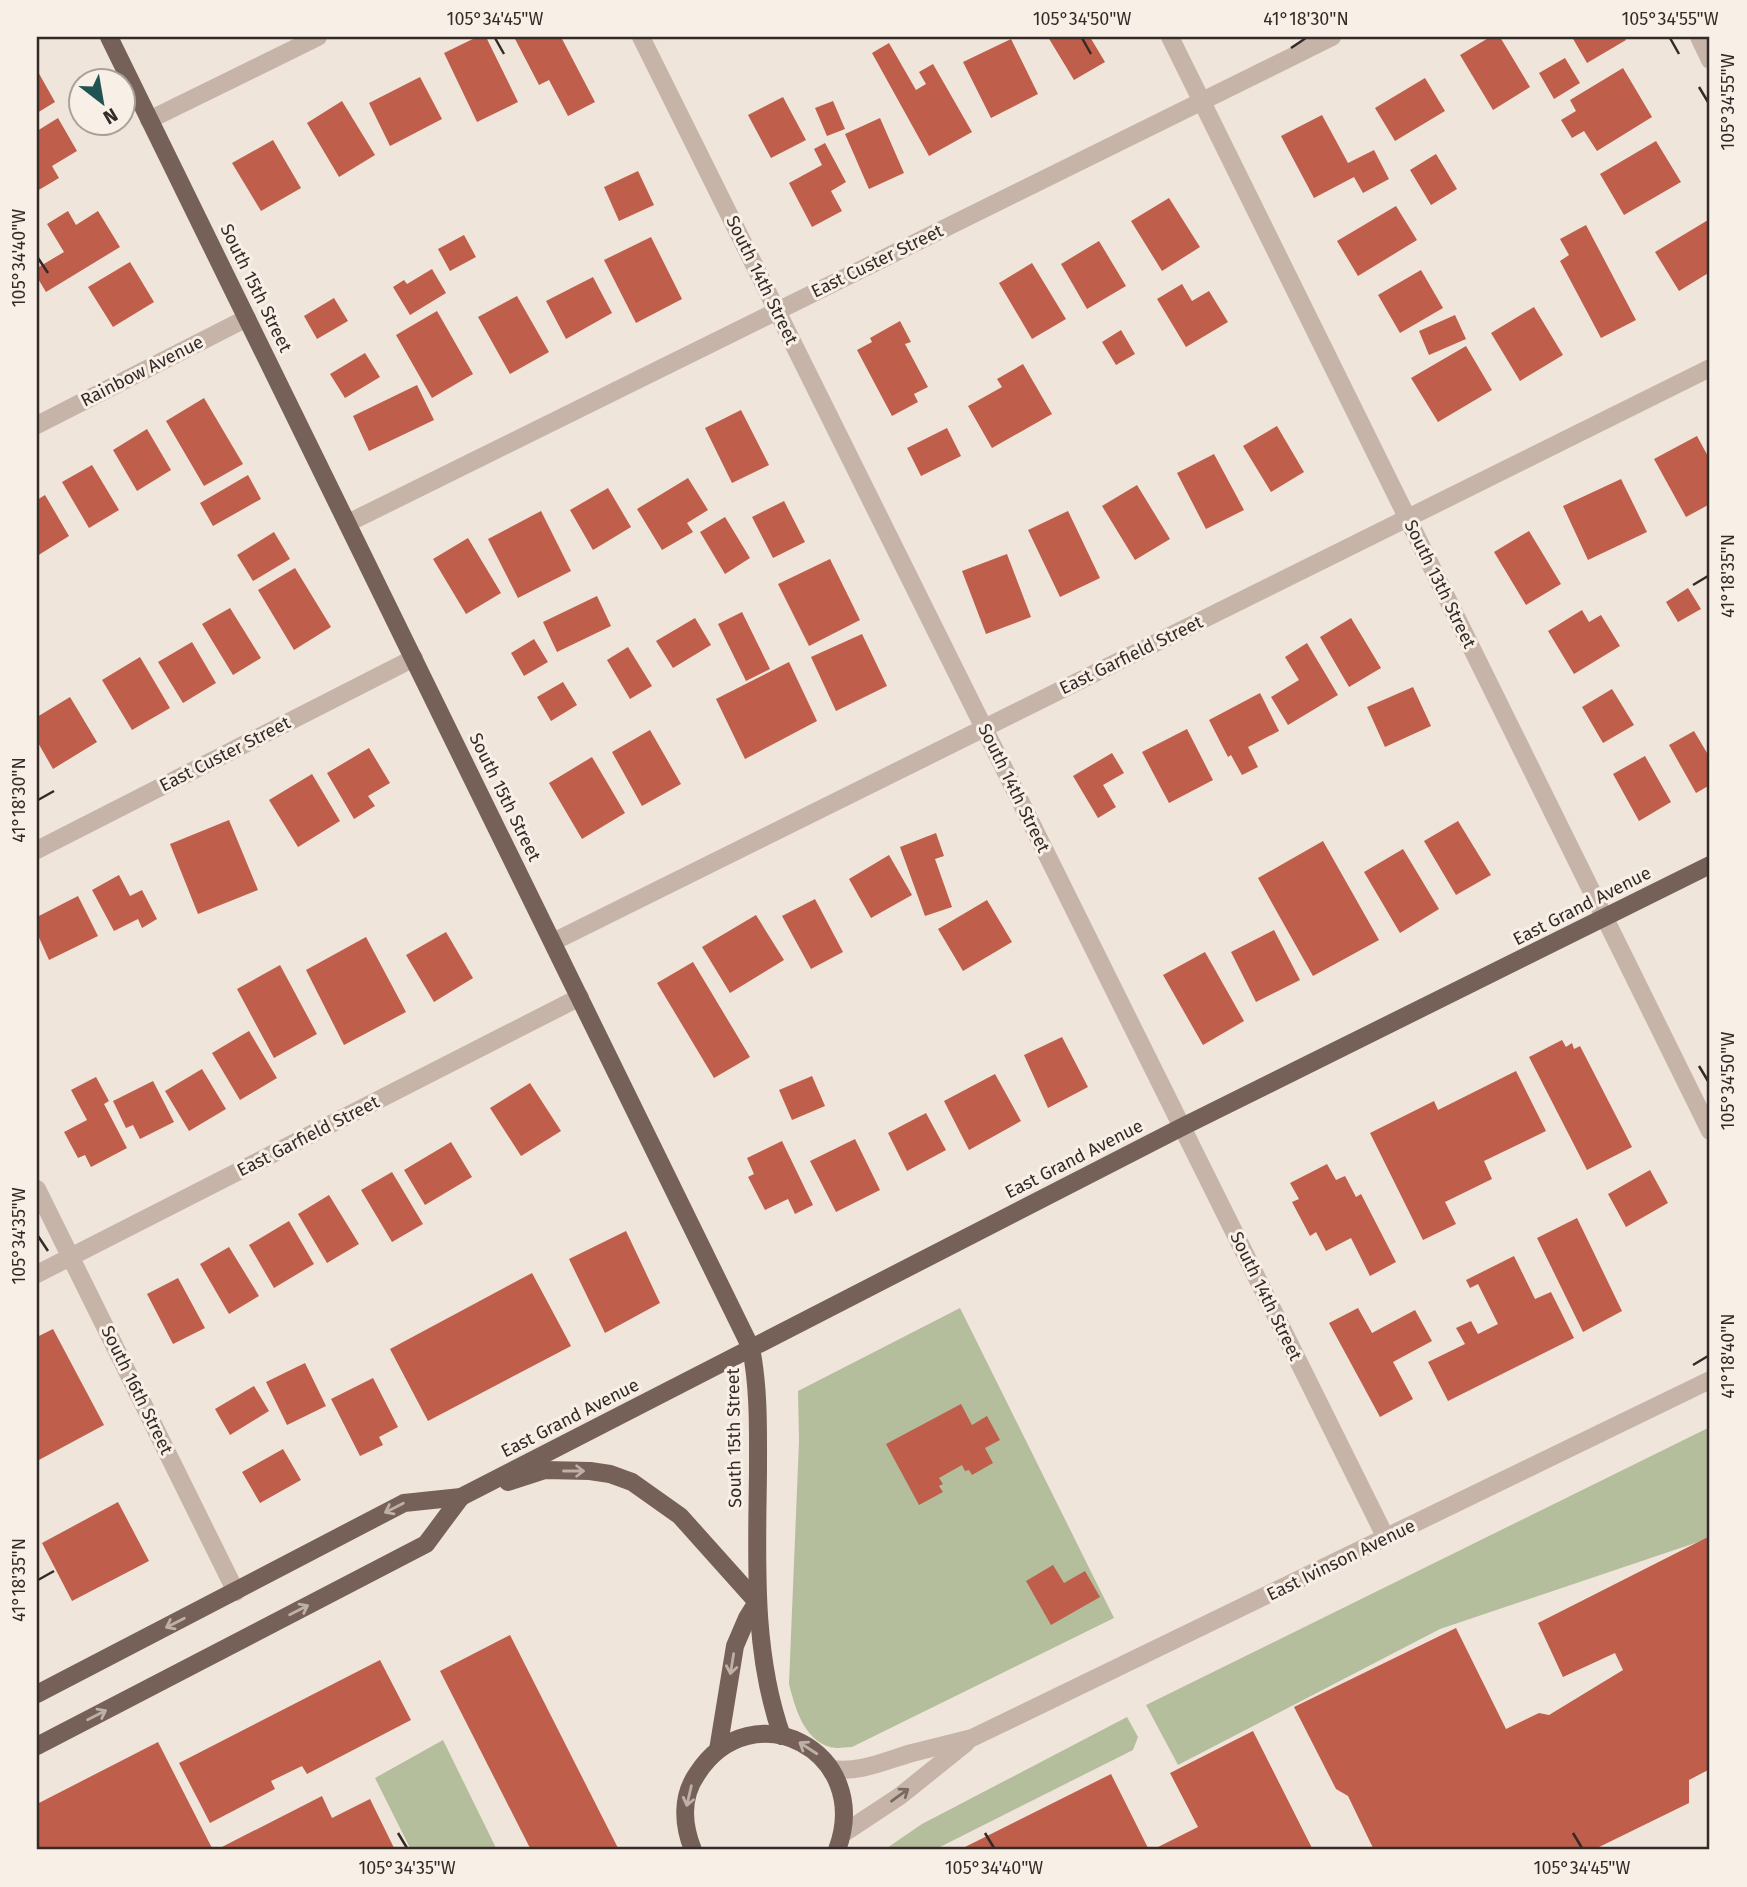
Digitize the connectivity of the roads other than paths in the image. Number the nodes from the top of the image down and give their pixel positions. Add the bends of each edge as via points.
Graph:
1 (109, 37) edge
2 (318, 37) edge
3 (641, 37) edge
4 (1170, 37) edge
5 (1332, 37) edge
6 (1699, 37) edge
7 (1710, 60) edge
8 (1201, 101) junction
9 (149, 120) junction
10 (777, 311) junction
11 (247, 318) junction
12 (1710, 368) edge
13 (37, 425) edge
14 (1408, 519) junction
15 (348, 523) junction
16 (414, 658) junction
17 (984, 728) junction
18 (37, 850) edge
19 (1710, 865) edge
20 (1605, 918) junction
21 (553, 942) junction
22 (580, 997) junction
23 (1182, 1127) junction
24 (1710, 1131) edge
25 (37, 1189) edge
26 (71, 1257) junction
27 (37, 1274) edge
28 (751, 1348) junction
29 (1710, 1380) edge
30 (461, 1497) junction
31 (1386, 1538) junction
32 (236, 1592) junction
33 (757, 1602) junction
34 (37, 1694) edge
35 (782, 1736) junction
36 (972, 1738) junction
37 (37, 1746) edge
38 (718, 1750) junction
39 (831, 1769) junction
40 (844, 1833) junction
41 (694, 1850) edge
42 (837, 1850) edge

1 - 9 main road, South 15th Street
2 - 9 street
3 - 10 street, South 14th Street
4 - 8 street, South 13th Street
5 - 8 street, East Custer Street
6 - 7 street
8 - 10 street, East Custer Street
8 - 14 street, South 13th Street
9 - 11 main road, South 15th Street
10 - 15 street, East Custer Street
10 - 17 street, South 14th Street
11 - 13 street, Rainbow Avenue
11 - 15 main road, South 15th Street
12 - 14 street, East Garfield Street
14 - 17 street, East Garfield Street
14 - 20 street, South 13th Street
15 - 16 main road, South 15th Street
16 - 18 street, East Custer Street
16 - 21 main road, South 15th Street
17 - 21 street, East Garfield Street
17 - 23 street, South 14th Street
19 - 20 main road, East Grand Avenue
20 - 23 main road, East Grand Avenue
20 - 24 street, South 13th Street
21 - 22 main road, South 15th Street
22 - 26 street, East Garfield Street
22 - 28 main road, South 15th Street
23 - 28 main road, East Grand Avenue
23 - 31 street, South 14th Street
25 - 26 street, South 16th Street
26 - 27 street, East Garfield Street
26 - 32 street, South 16th Street
28 - 30 main road, East Grand Avenue
28 - 33 main road, South 15th Street via 758,1380
29 - 31 street, East Ivinson Avenue
30 -> 32 main road, East Grand Avenue via 404,1503
30 -> 33 main road via 545,1471 610,1474 632,1482 680,1516
37 -> 30 main road, East Grand Avenue via 426,1544
31 - 36 street, East Ivinson Avenue
32 -> 34 main road, East Grand Avenue
33 - 35 main road, South 15th Street via 769,1691
33 -> 38 main road, South 15th Street via 735,1646
35 - 38 main road via 754,1735
39 -> 35 main road via 810,1747
36 - 39 street, East Ivinson Avenue via 863,1769
40 -> 36 street, East Ivinson Avenue via 900,1796
38 -> 41 main road via 693,1780 687,1798 686,1826
39 - 40 main road via 843,1794
40 - 42 main road

